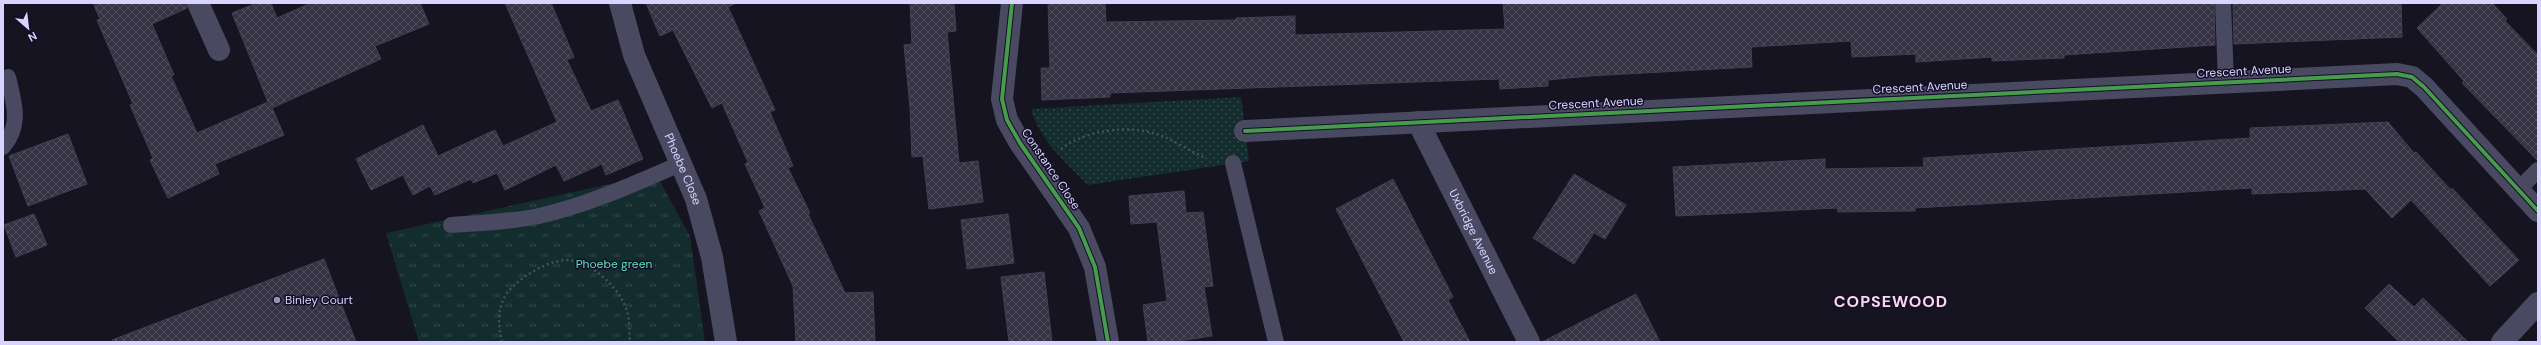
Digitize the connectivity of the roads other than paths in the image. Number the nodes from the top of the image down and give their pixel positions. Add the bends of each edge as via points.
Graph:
1 (198, 3) edge
2 (620, 3) edge
3 (1012, 3) edge
4 (2223, 3) edge
5 (219, 50) dead end
6 (8, 77) dead end
7 (2226, 82) junction
8 (1418, 122) junction
9 (1244, 131) dead end
10 (3, 147) edge
11 (1233, 163) road end
12 (680, 164) junction
13 (2538, 170) edge
14 (2518, 190) junction
15 (2538, 211) edge
16 (451, 225) dead end
17 (2538, 303) edge
18 (726, 342) edge
19 (1108, 342) edge
20 (1276, 342) edge
21 (1530, 342) edge
22 (2502, 342) edge

1 - 5 street
2 - 12 street, Phoebe Close via 634,55
3 - 19 street, Constance Close via 1002,99 1007,120 1079,228 1095,267
4 - 7 lane
6 - 10 lane via 16,124
7 - 8 street, Crescent Avenue
7 - 14 street, Crescent Avenue via 2397,74 2412,77
8 - 9 street, Crescent Avenue
8 - 21 street, Uxbridge Avenue
11 - 20 lane
12 - 16 lane via 625,188 539,216
12 - 18 street, Phoebe Close via 696,200 712,257
13 - 14 lane
14 - 15 street, Crescent Avenue
17 - 22 street

